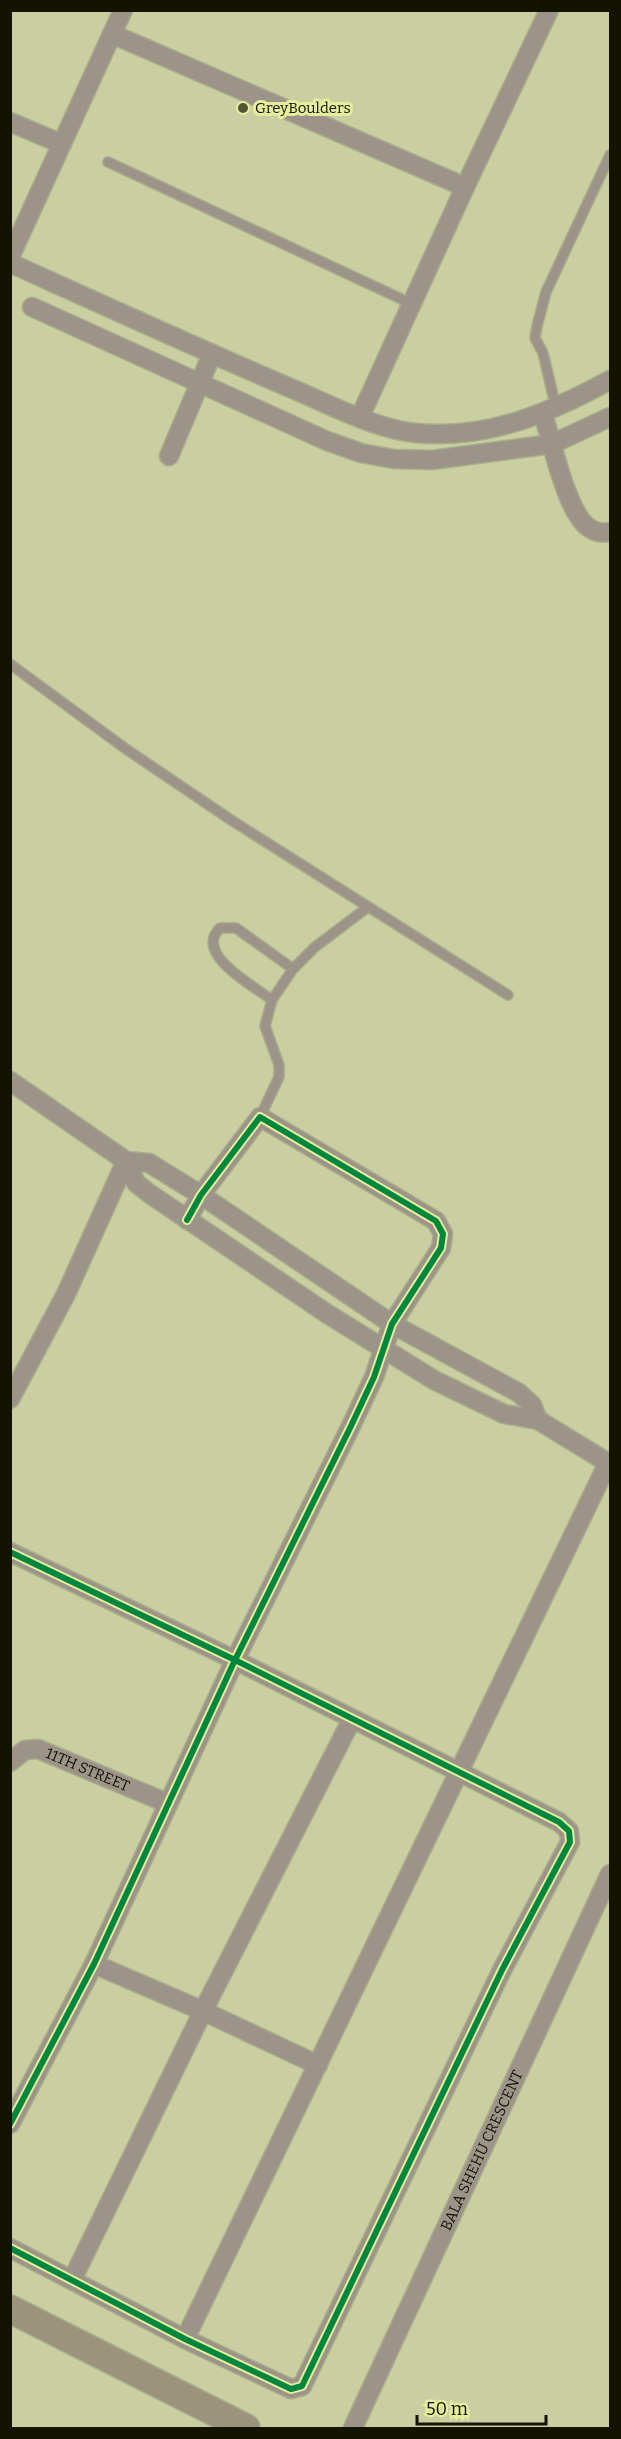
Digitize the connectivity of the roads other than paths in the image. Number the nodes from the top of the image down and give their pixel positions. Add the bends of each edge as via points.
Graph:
1 (123, 10) edge
2 (549, 10) edge
3 (112, 34) junction
4 (10, 122) edge
5 (62, 144) junction
6 (610, 155) edge
7 (108, 162) dead end
8 (465, 187) junction
9 (10, 257) edge
10 (10, 263) edge
11 (412, 304) junction
12 (32, 307) dead end
13 (212, 354) junction
14 (610, 381) edge
15 (200, 383) junction
16 (550, 411) junction
17 (360, 417) junction
18 (610, 417) edge
19 (552, 444) junction
20 (169, 456) dead end
21 (610, 532) edge
22 (10, 664) edge
23 (368, 907) junction
24 (293, 969) junction
25 (508, 995) dead end
26 (272, 1000) junction
27 (10, 1081) edge
28 (260, 1117) junction
29 (126, 1161) junction
30 (201, 1195) junction
31 (187, 1220) junction
32 (392, 1324) junction
33 (382, 1350) junction
34 (10, 1399) edge
35 (538, 1420) junction
36 (609, 1464) edge
37 (10, 1552) edge
38 (235, 1660) junction
39 (352, 1719) junction
40 (10, 1762) edge
41 (459, 1772) junction
42 (167, 1803) junction
43 (610, 1874) edge
44 (94, 1964) junction
45 (203, 2011) junction
46 (318, 2065) junction
47 (17, 2093) edge
48 (10, 2124) edge
49 (10, 2248) edge
50 (72, 2280) junction
51 (10, 2309) edge
52 (185, 2339) junction
53 (246, 2428) edge
54 (353, 2428) edge

1 - 3 street
2 - 8 street
3 - 5 street
3 - 8 street
4 - 5 street
5 - 9 street
6 - 16 lane via 546,291 537,326 535,338 543,353
7 - 11 lane
8 - 11 street
10 - 13 street
11 - 17 street
12 - 15 street
13 - 15 street
13 - 17 street
14 - 16 street
15 - 19 street via 327,441 394,459 432,460
15 - 20 street
16 - 17 street via 481,431 434,434 415,433
16 - 19 street
18 - 19 street
19 - 21 street via 578,515 593,530
22 - 23 lane via 145,762
23 - 24 lane
23 - 25 lane
24 - 26 lane
24 - 26 lane via 236,928 220,928 214,933 212,941 223,964
26 - 28 lane via 265,1026 279,1065 279,1077
27 - 29 street
28 - 30 street
28 - 32 street via 439,1225 443,1234 441,1248
29 - 30 street via 149,1163
29 - 31 street via 136,1183
29 - 34 street via 66,1294
30 - 31 street
30 - 32 street
31 - 33 street
32 - 33 street
32 - 35 street via 519,1393 532,1405
33 - 35 street via 487,1408
33 - 38 street via 351,1426
35 - 36 street
36 - 41 street
37 - 38 street
38 - 39 street
38 - 42 street
39 - 41 street
39 - 45 street
40 - 42 street, 11TH STREET via 25,1750 38,1749
41 - 46 street
41 - 52 street via 559,1822 569,1831 570,1842 502,1970 302,2386 291,2390
42 - 44 street
43 - 54 street, BALA SHEHU CRESCENT
44 - 45 street
44 - 47 street
45 - 46 street
45 - 50 street
46 - 52 street
47 - 48 street
49 - 50 street
50 - 52 street
51 - 53 main road

